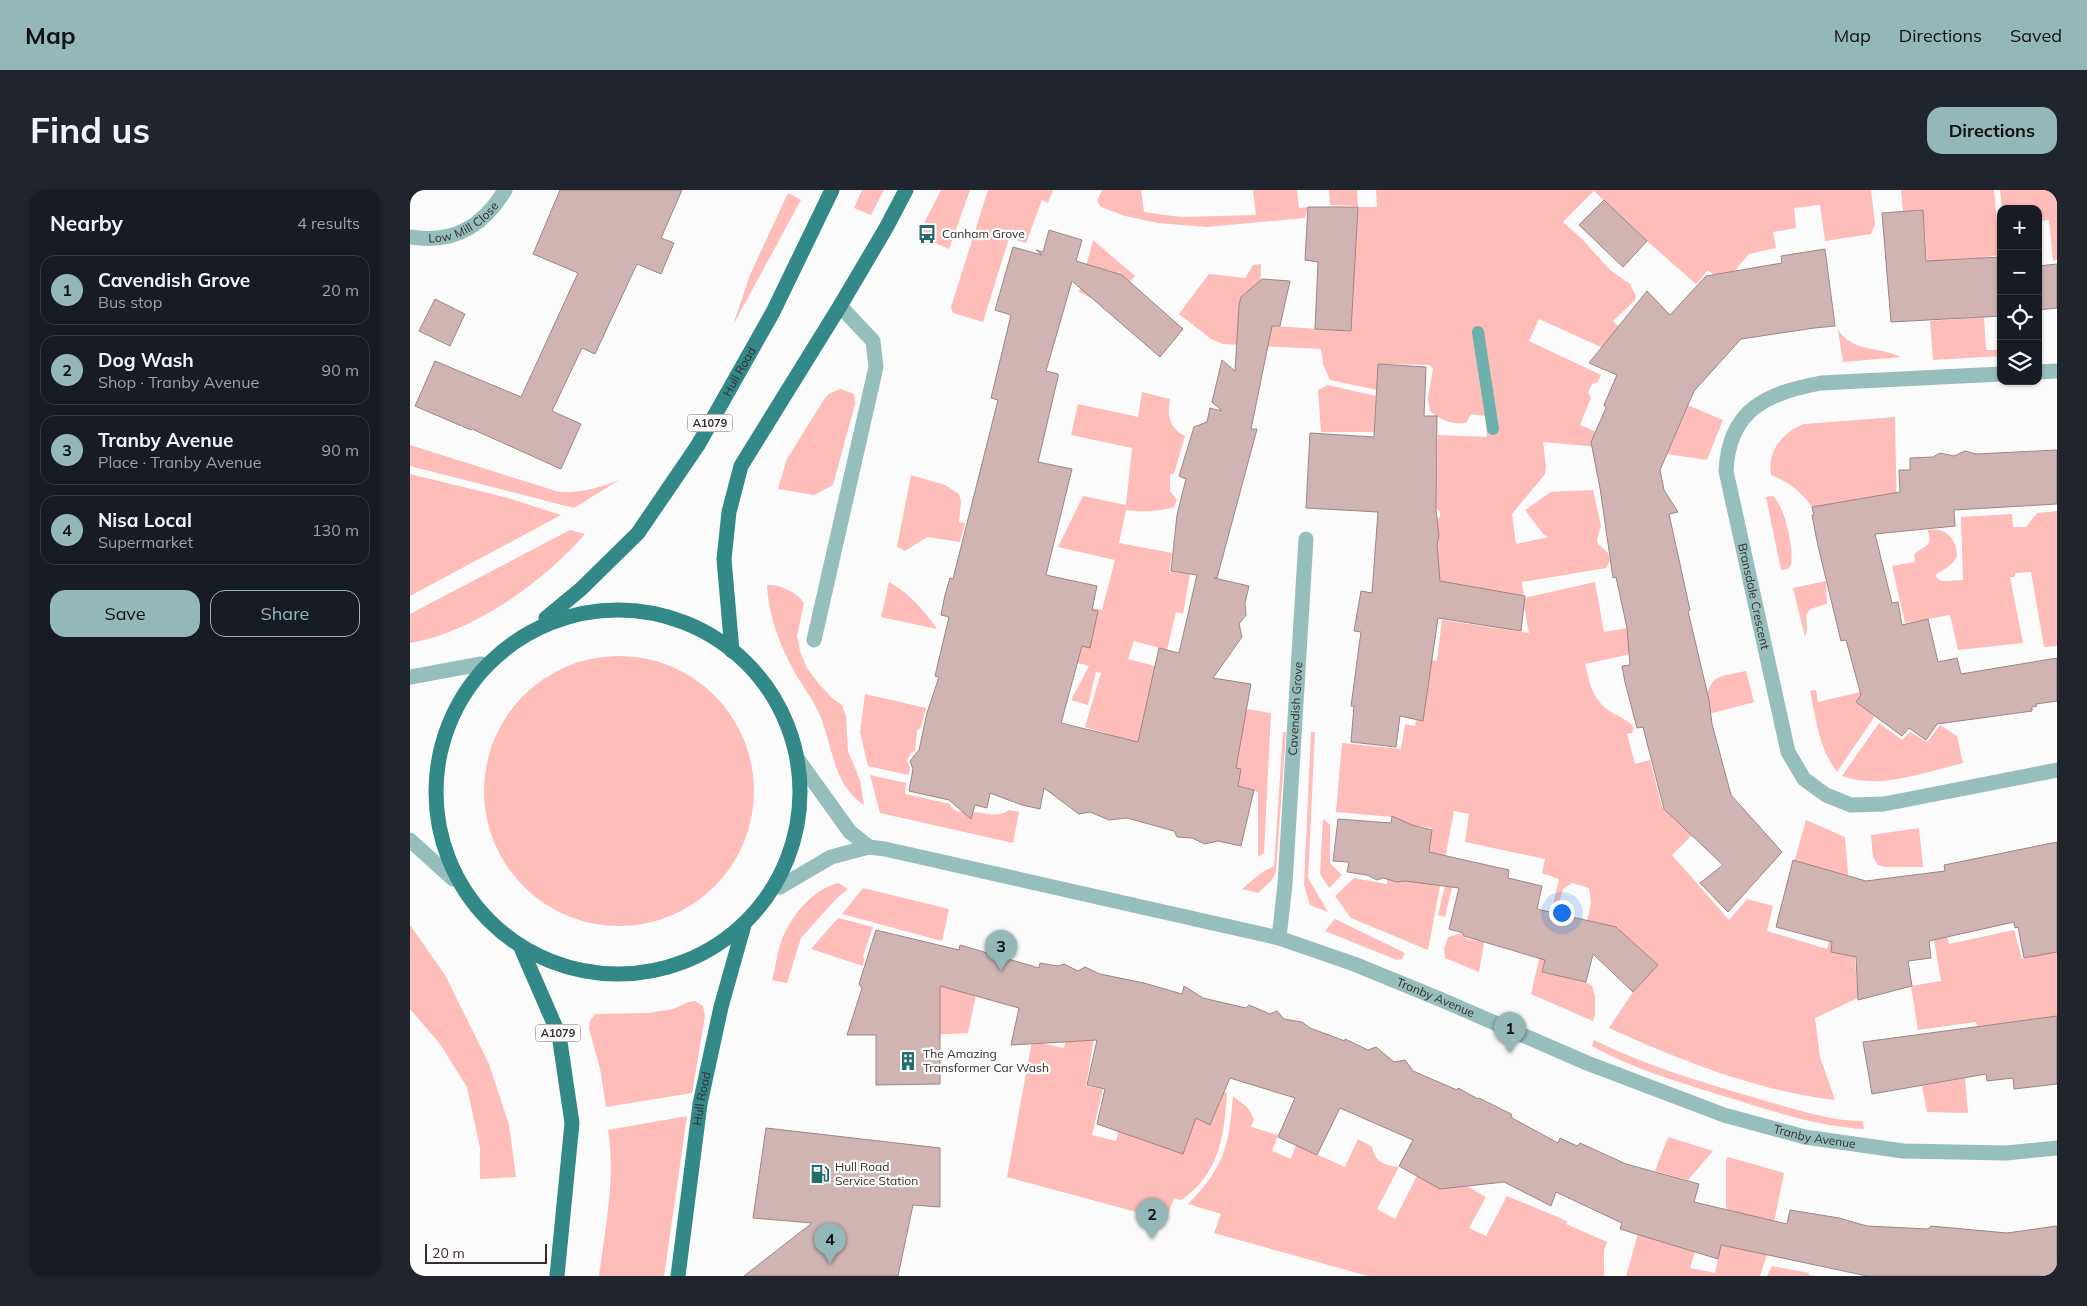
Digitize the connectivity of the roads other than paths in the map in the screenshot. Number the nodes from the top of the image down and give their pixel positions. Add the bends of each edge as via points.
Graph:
1 (505, 190) edge
2 (832, 190) edge
3 (906, 190) edge
4 (410, 237) edge
5 (840, 306) junction
6 (2057, 371) edge
7 (2042, 372) edge
8 (1997, 374) edge
9 (1306, 539) dead end
10 (541, 623) junction
11 (814, 640) dead end
12 (732, 652) junction
13 (481, 664) junction
14 (410, 677) edge
15 (799, 761) junction
16 (2057, 770) edge
17 (410, 840) edge
18 (869, 847) junction
19 (453, 878) junction
20 (780, 887) junction
21 (744, 925) junction
22 (1279, 938) junction
23 (522, 950) junction
24 (2057, 1148) edge
25 (557, 1276) edge
26 (678, 1276) edge

1 - 4 street, Low Mill Close via 494,208 475,225 454,236
2 - 10 main road, Hull Road / A1079 via 772,312 698,445 638,533
3 - 5 main road
5 - 11 street via 873,341 876,367
5 - 12 main road via 741,466 728,512 724,560
6 - 7 street
8 - 16 street, Bransdale Crescent via 1821,383 1792,388 1759,402 1744,416 1731,441 1726,471 1788,752 1804,779 1826,795 1851,805 1884,804
9 - 22 street, Cavendish Grove via 1286,884
10 - 12 main road via 590,609 641,610 689,624
10 - 13 main road via 509,640
12 - 15 main road via 764,688
13 - 14 street
13 - 19 main road via 458,711 441,765 440,821
15 - 18 street, Tranby Avenue via 850,832
15 - 20 main road via 798,824
17 - 19 street
18 - 20 street, Tranby Avenue via 831,857
18 - 22 street, Tranby Avenue
19 - 23 main road via 482,919
20 - 21 main road
21 - 23 main road via 696,953 638,972 579,970
21 - 26 main road, Hull Road via 721,1007 700,1104
22 - 24 street, Tranby Avenue via 1362,968 1587,1063 1724,1115 1805,1137 1903,1151 2006,1153
23 - 25 main road, A1079 via 559,1035 572,1123

